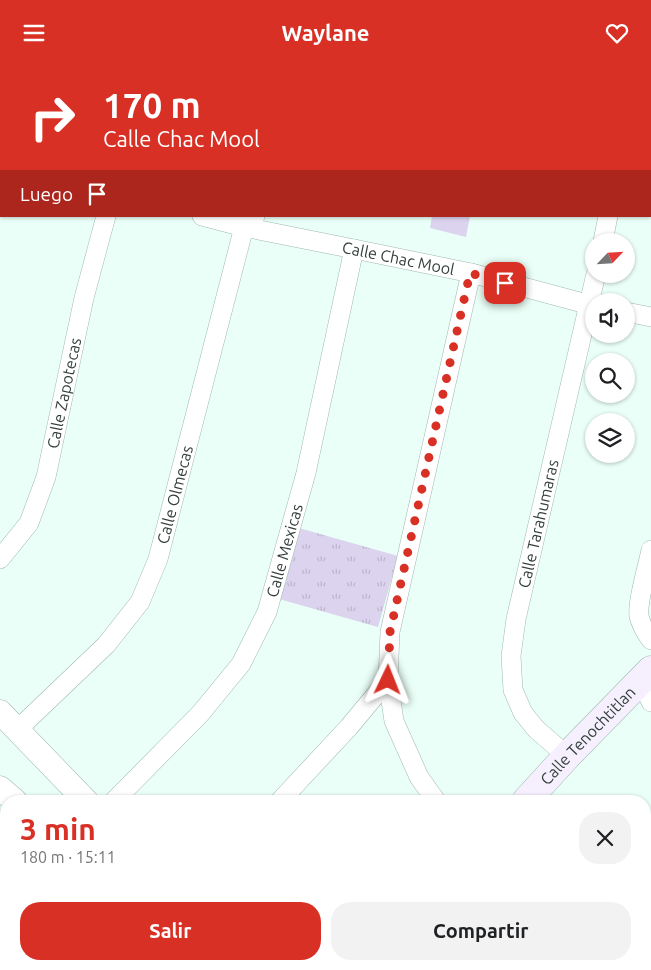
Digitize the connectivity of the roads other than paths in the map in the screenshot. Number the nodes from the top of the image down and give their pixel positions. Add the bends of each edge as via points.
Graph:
1 (106, 217) edge
2 (210, 217) edge
3 (608, 217) edge
4 (250, 222) edge
5 (605, 233) edge
6 (354, 249) junction
7 (470, 273) junction
8 (585, 304) edge
9 (635, 314) edge
10 (651, 317) edge
11 (585, 322) edge
12 (651, 550) edge
13 (0, 559) edge
14 (651, 640) edge
15 (388, 680) junction
16 (648, 684) edge
17 (0, 712) edge
18 (17, 731) junction
19 (567, 756) junction
20 (80, 795) edge
21 (120, 795) edge
22 (286, 795) edge
23 (432, 795) edge
24 (531, 795) edge

1 - 13 street, Calle Zapotecas via 84,298 46,477 29,523
2 - 4 street, Calle Chac Mool
3 - 5 street
4 - 6 street, Calle Chac Mool
4 - 18 street, Calle Olmecas via 158,559 140,602 106,645
6 - 7 street, Calle Chac Mool
6 - 21 street, Calle Mexicas via 306,473 267,612 241,664 200,714
7 - 8 street, Calle Chac Mool
7 - 15 street via 390,632
9 - 10 street
11 - 19 street, Calle Tarahumaras via 516,619 511,656 513,691 524,713 536,729
12 - 14 street via 639,615
15 - 22 street
15 - 23 street via 394,721 419,777
16 - 19 main road, Calle Tenochtitlan
17 - 18 street
18 - 20 street
19 - 24 main road, Calle Tenochtitlan

